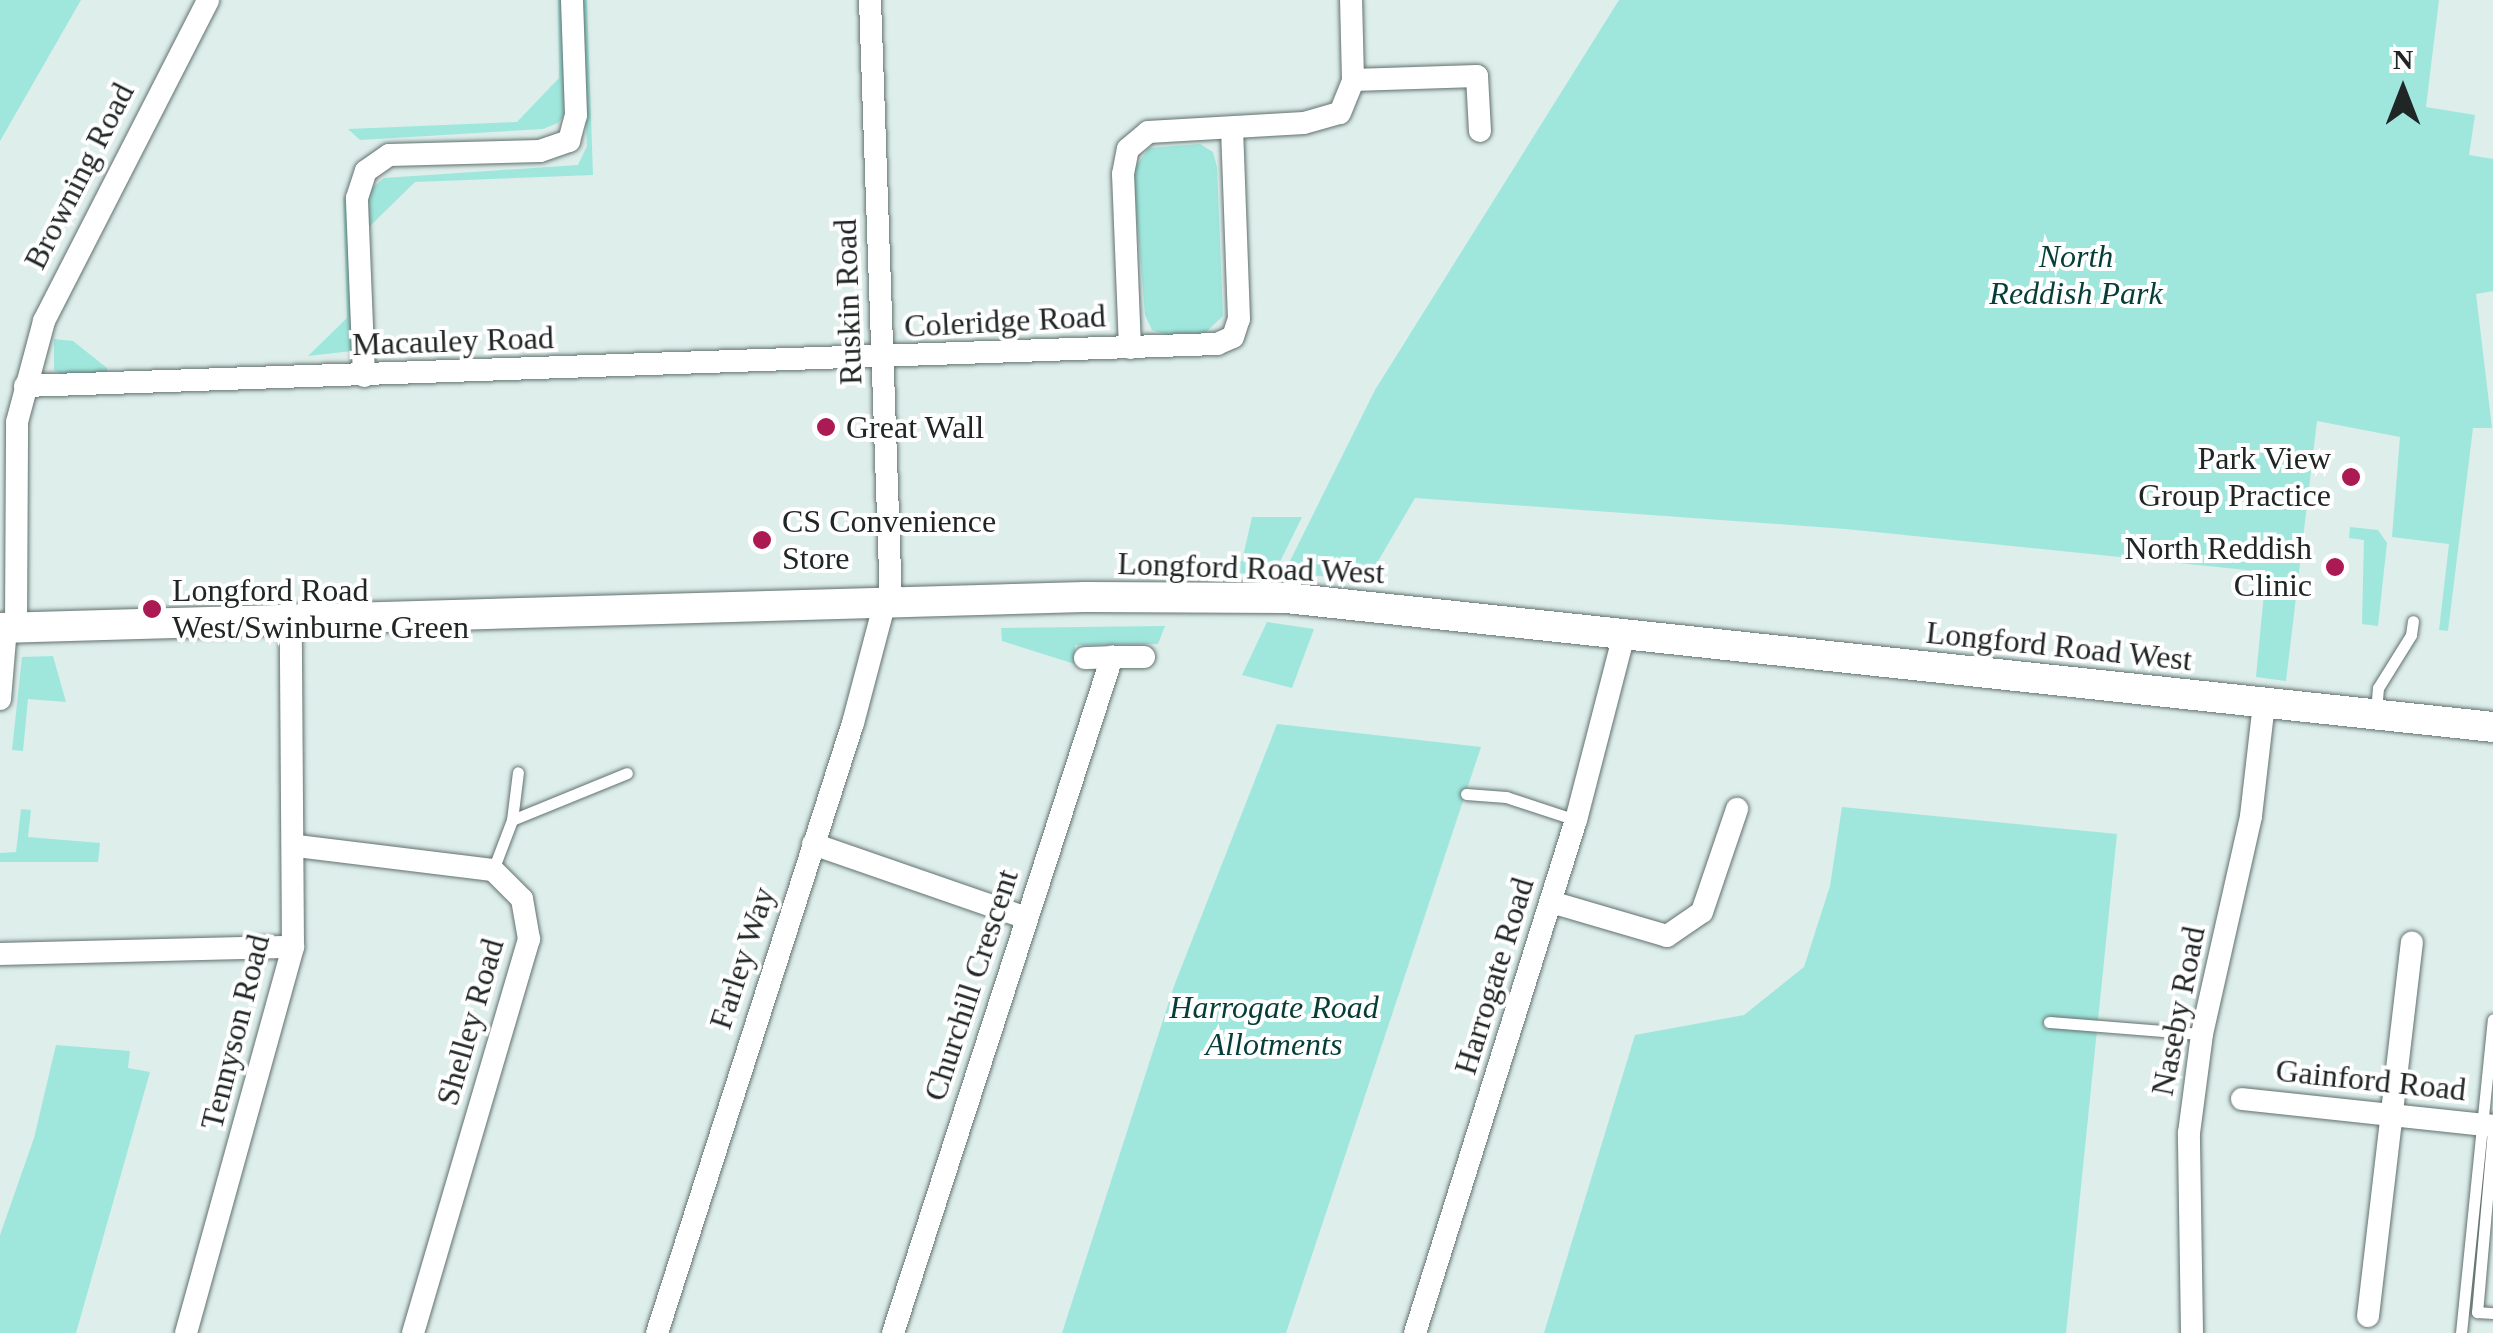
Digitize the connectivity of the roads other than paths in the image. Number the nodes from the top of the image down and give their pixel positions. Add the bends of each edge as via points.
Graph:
1 (208, 0) edge
2 (572, 0) edge
3 (870, 0) edge
4 (1351, 0) edge
5 (1353, 80) junction
6 (1232, 128) junction
7 (1480, 130) dead end
8 (1130, 348) junction
9 (882, 360) junction
10 (364, 376) junction
11 (25, 386) junction
12 (888, 602) junction
13 (2413, 620) dead end
14 (291, 621) junction
15 (7, 628) edge
16 (1624, 635) junction
17 (1112, 657) junction
18 (1144, 657) dead end
19 (1084, 658) dead end
20 (0, 699) edge
21 (2264, 703) junction
22 (2375, 715) junction
23 (2493, 727) edge
24 (518, 772) dead end
25 (627, 773) dead end
26 (1466, 794) dead end
27 (1737, 809) dead end
28 (512, 820) junction
29 (1576, 820) junction
30 (813, 844) junction
31 (297, 846) junction
32 (493, 870) junction
33 (1551, 902) junction
34 (1027, 918) junction
35 (2412, 943) dead end
36 (293, 947) junction
37 (0, 954) edge
38 (2493, 1020) edge
39 (2048, 1022) dead end
40 (2202, 1034) junction
41 (2242, 1100) dead end
42 (2392, 1115) junction
43 (2489, 1127) edge
44 (2493, 1313) edge
45 (2368, 1316) dead end
46 (186, 1333) edge
47 (413, 1333) edge
48 (657, 1333) edge
49 (893, 1333) edge
50 (1414, 1333) edge
51 (2192, 1333) edge
52 (2461, 1333) edge

1 - 11 street, Browning Road via 55,294
2 - 10 street via 576,115 569,142 540,151 389,155 366,171 357,198
3 - 9 street, Ruskin Road
4 - 5 street
5 - 6 street, Coleridge Road via 1340,113 1304,124
5 - 7 street via 1477,76
6 - 8 street, Coleridge Road via 1148,132 1128,149 1123,174
6 - 8 street, Coleridge Road via 1239,319 1233,336 1216,344
8 - 9 street, Coleridge Road
9 - 10 street, Macauley Road
9 - 12 street, Ruskin Road
10 - 11 street, Macauley Road
11 - 15 street, Browning Road
12 - 14 street, Longford Road West
12 - 16 street, Longford Road West via 1286,598
12 - 30 street, Farley Way
13 - 22 lane via 2378,688
14 - 15 street, Longford Road West
14 - 31 street, Tennyson Road
15 - 20 street, Browning Road
16 - 21 street, Longford Road West
16 - 29 street, Harrogate Road
17 - 18 street
17 - 19 street
17 - 34 street, Churchill Crescent
21 - 22 street, Longford Road West
21 - 40 street, Naseby Road via 2240,870
22 - 23 street, Longford Road West
24 - 28 lane
25 - 28 lane
26 - 29 lane via 1506,797
27 - 33 street via 1702,912 1667,936
28 - 32 lane
29 - 33 street, Harrogate Road
30 - 34 street
30 - 48 street, Farley Way
31 - 32 street
31 - 36 street, Tennyson Road
32 - 47 street, Shelley Road via 522,899 530,939
33 - 50 street, Harrogate Road
34 - 49 street, Churchill Crescent
35 - 42 street
36 - 37 street
36 - 46 street, Tennyson Road
38 - 43 lane
39 - 40 lane
40 - 51 street, Naseby Road via 2189,1133
41 - 42 street, Gainford Road
42 - 43 street, Gainford Road
42 - 45 street
43 - 44 lane via 2477,1312
43 - 52 lane

